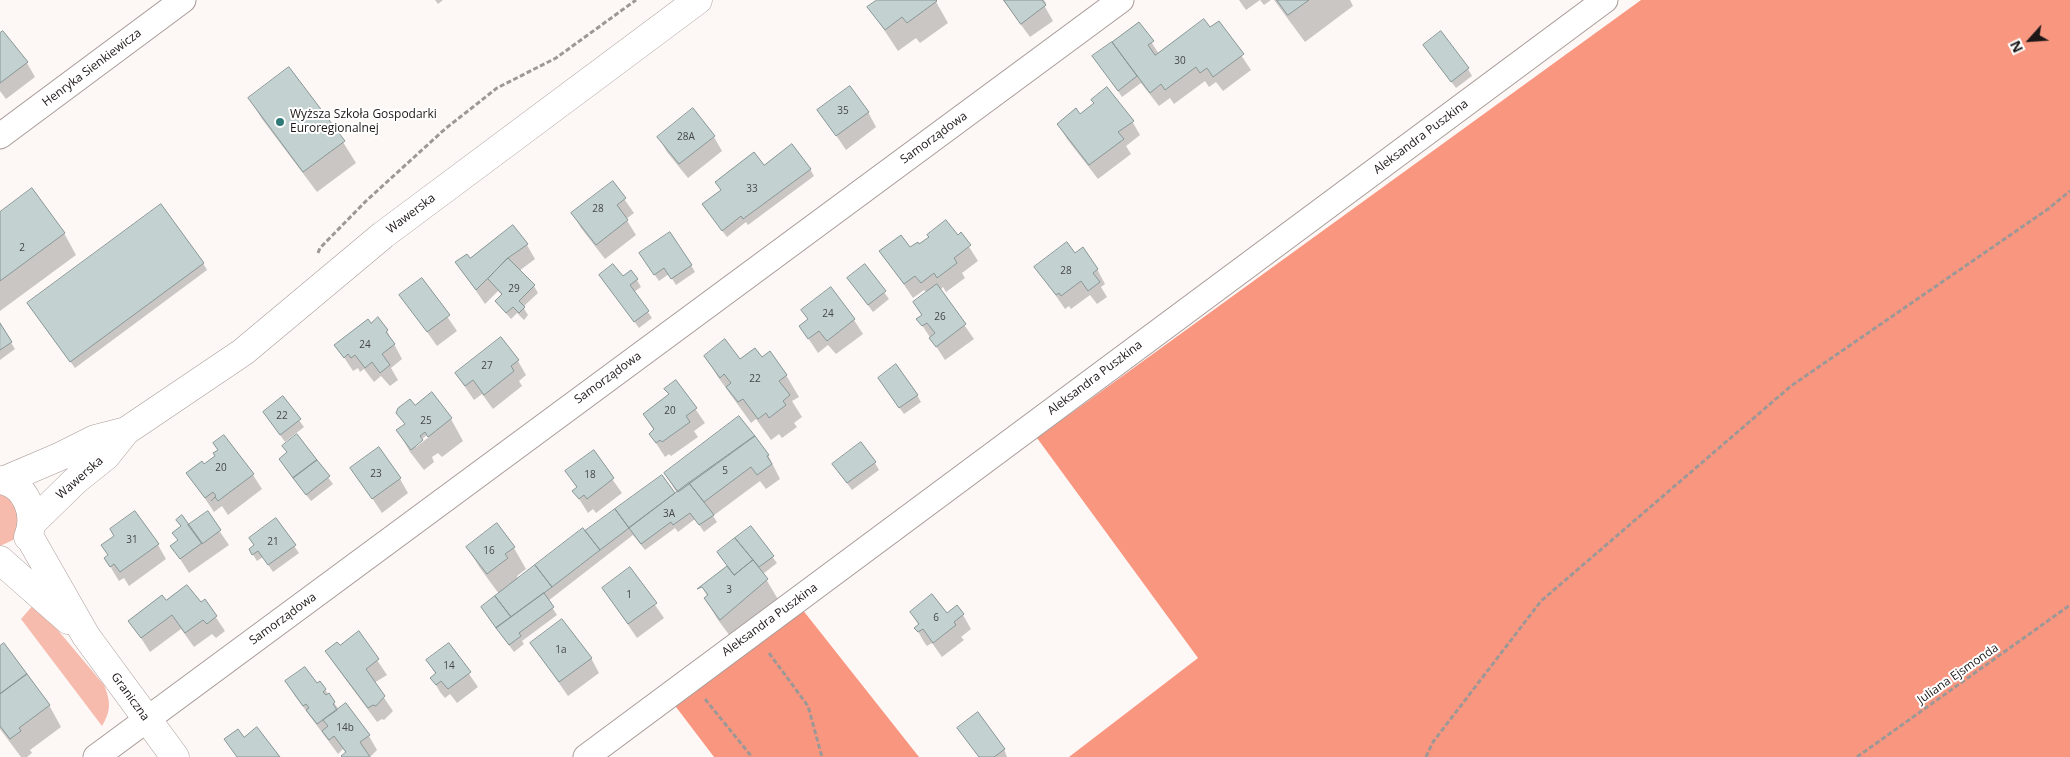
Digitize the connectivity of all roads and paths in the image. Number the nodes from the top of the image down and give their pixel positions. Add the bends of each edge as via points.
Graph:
1 (183, 0) edge
2 (636, 0) edge
3 (698, 0) edge
4 (1121, 0) edge
5 (1605, 0) edge
6 (0, 136) edge
7 (2070, 191) edge
8 (315, 258) dead end
9 (126, 431) junction
10 (2, 480) edge
11 (30, 530) junction
12 (0, 559) edge
13 (2070, 605) edge
14 (754, 632) junction
15 (86, 636) junction
16 (689, 680) junction
17 (147, 720) junction
18 (96, 757) edge
19 (175, 757) edge
20 (586, 757) edge
21 (752, 757) edge
22 (822, 757) edge
23 (1426, 757) edge
24 (1856, 757) edge

1 - 6 street, Henryka Sienkiewicza
2 - 8 path via 556,58 498,88 445,129 366,201 320,248
3 - 9 street, Wawerska via 383,235 242,352
4 - 17 street, Samorządowa
5 - 14 street, Aleksandra Puszkina
7 - 23 path via 1791,386 1541,601 1433,742
9 - 10 street, Wawerska via 95,439
9 - 11 street, Wawerska via 106,456 76,480
10 - 11 street, Graniczna via 17,487 26,498 32,510
11 - 12 street, Wawerska via 21,547
11 - 15 street, Graniczna
12 - 15 street, Graniczna
13 - 24 path, Juliana Ejsmonda
14 - 16 street, Aleksandra Puszkina
14 - 22 path via 808,706
15 - 17 street, Graniczna
16 - 20 street, Aleksandra Puszkina
16 - 21 path
17 - 18 street, Samorządowa
17 - 19 street, Graniczna

